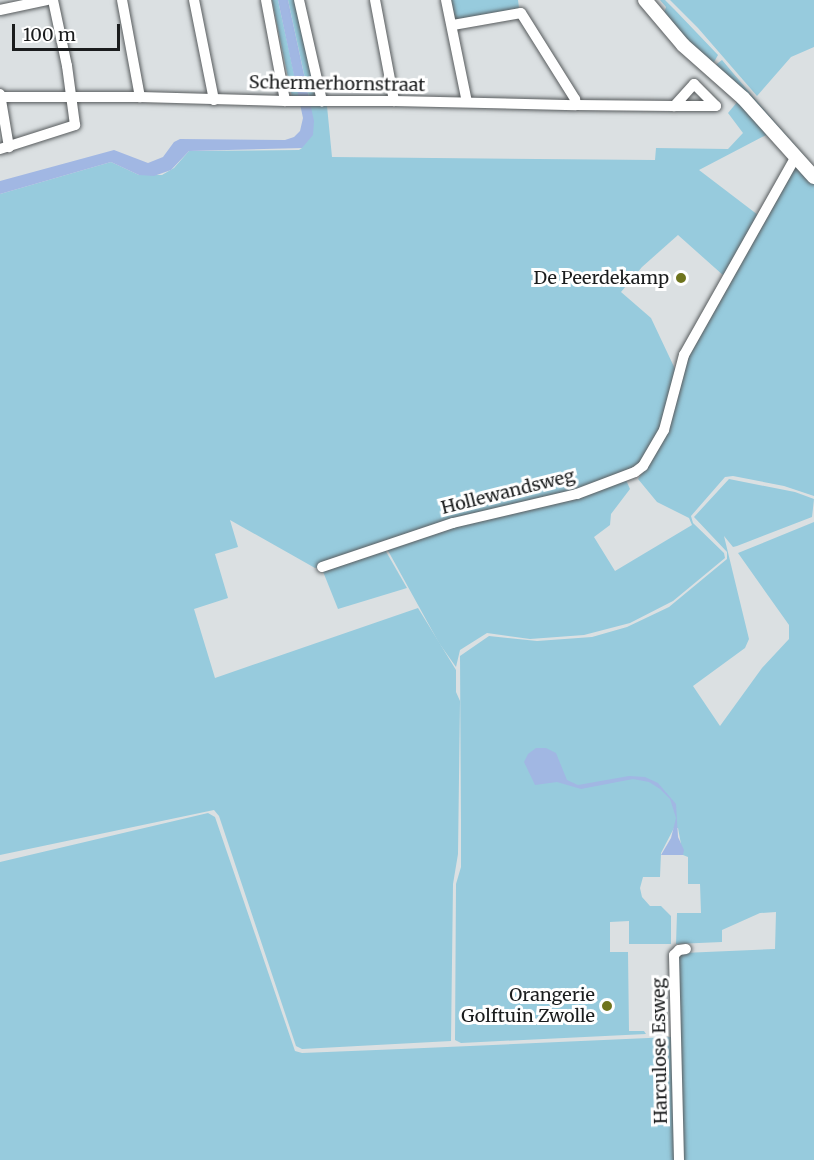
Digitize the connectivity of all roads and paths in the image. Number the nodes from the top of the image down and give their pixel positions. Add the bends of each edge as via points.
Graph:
1 (47, 0) edge
2 (53, 0) edge
3 (122, 0) edge
4 (194, 0) edge
5 (266, 0) edge
6 (299, 0) edge
7 (375, 0) edge
8 (446, 0) edge
9 (645, 0) edge
10 (0, 10) edge
11 (453, 26) junction
12 (0, 95) edge
13 (140, 97) junction
14 (73, 99) junction
15 (214, 100) junction
16 (285, 101) junction
17 (317, 101) junction
18 (394, 101) junction
19 (467, 102) junction
20 (576, 105) junction
21 (674, 106) dead end
22 (4, 148) edge
23 (796, 156) junction
24 (814, 177) edge
25 (322, 567) dead end
26 (686, 949) dead end
27 (679, 1160) edge

1 - 10 street
2 - 14 street
3 - 13 street
4 - 15 street
5 - 16 street
6 - 17 street
7 - 18 street
8 - 11 street
9 - 23 main road via 683,45 743,98
11 - 19 street
11 - 20 street via 521,13
12 - 14 street, Schermerhornstraat
12 - 22 street, Schermerhornstraat
13 - 14 street, Schermerhornstraat
13 - 15 street, Schermerhornstraat
14 - 22 street via 75,125
15 - 16 street, Schermerhornstraat
16 - 17 street, Schermerhornstraat
17 - 18 street, Schermerhornstraat
18 - 19 street, Schermerhornstraat
19 - 20 street, Schermerhornstraat
20 - 21 street, Schermerhornstraat
23 - 24 main road
23 - 25 street, Hollewandsweg via 688,348 664,430 643,466 556,501 469,518
26 - 27 street, Harculose Esweg via 674,956

